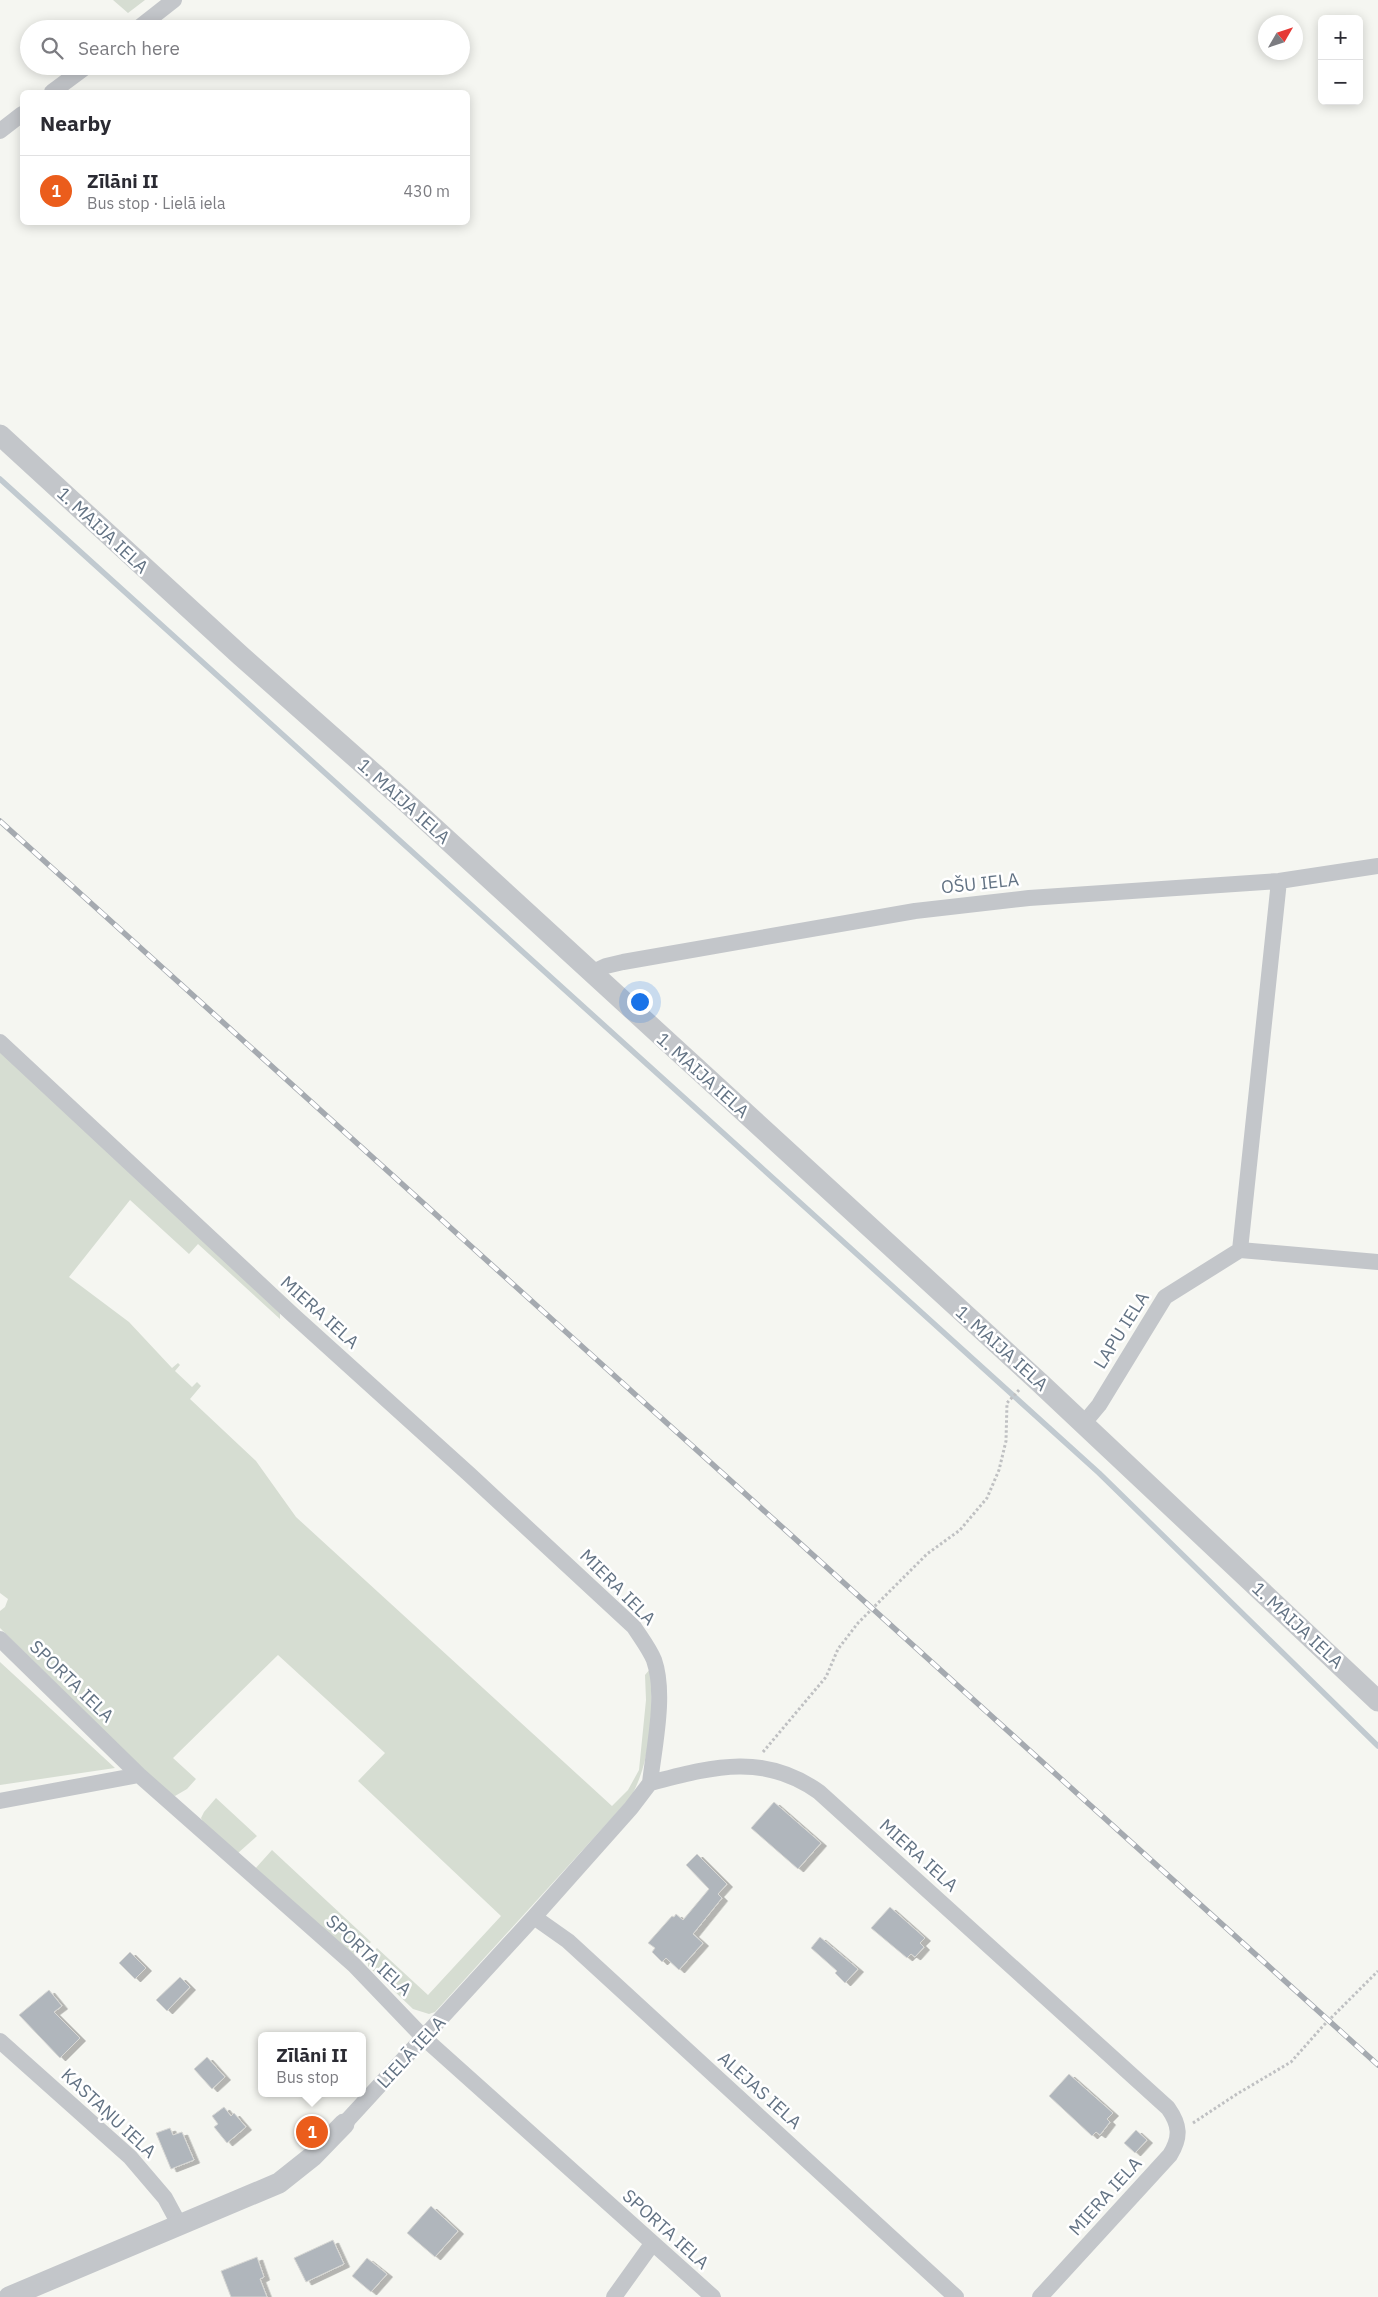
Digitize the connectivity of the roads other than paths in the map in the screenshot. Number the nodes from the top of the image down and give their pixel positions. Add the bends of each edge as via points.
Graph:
1 (174, 0) edge
2 (148, 20) edge
3 (75, 75) edge
4 (55, 90) edge
5 (20, 116) edge
6 (0, 132) edge
7 (0, 435) edge
8 (1378, 866) edge
9 (1279, 881) junction
10 (590, 972) junction
11 (0, 1042) edge
12 (1240, 1250) junction
13 (1378, 1262) edge
14 (1084, 1423) junction
15 (0, 1639) edge
16 (1378, 1700) edge
17 (139, 1775) junction
18 (650, 1783) junction
19 (0, 1802) edge
20 (534, 1917) junction
21 (424, 2038) junction
22 (0, 2041) edge
23 (344, 2124) joint
24 (179, 2224) junction
25 (652, 2244) junction
26 (10, 2297) edge
27 (614, 2297) edge
28 (714, 2297) edge
29 (956, 2297) edge
30 (1040, 2297) edge

1 - 2 street
3 - 4 street
5 - 6 street
7 - 10 street, 1. MAIJA IELA
8 - 9 street, OŠU IELA
9 - 10 street, OŠU IELA via 1028,898 915,911 623,962
9 - 12 street
10 - 14 street, 1. MAIJA IELA
11 - 18 street, MIERA IELA via 285,1309 470,1474 634,1627 654,1660 658,1677
12 - 13 street
12 - 14 street, LAPU IELA via 1165,1297 1099,1405
14 - 16 street, 1. MAIJA IELA
15 - 17 street, SPORTA IELA
17 - 19 street
17 - 21 street, SPORTA IELA via 354,1966
18 - 20 street, LIELĀ IELA
18 - 30 street, MIERA IELA via 701,1770 742,1765 785,1772 802,1780 1155,2094 1171,2113 1178,2127 1176,2146 1170,2155
20 - 21 street, LIELĀ IELA
20 - 29 street, ALEJAS IELA via 576,1948
21 - 23 street, LIELĀ IELA
21 - 25 street, SPORTA IELA
22 - 24 street, KASTAŅU IELA via 130,2157 165,2198
23 - 24 street, LIELĀ IELA via 314,2156 279,2183
24 - 26 street, LIELĀ IELA
25 - 27 street
25 - 28 street, SPORTA IELA

